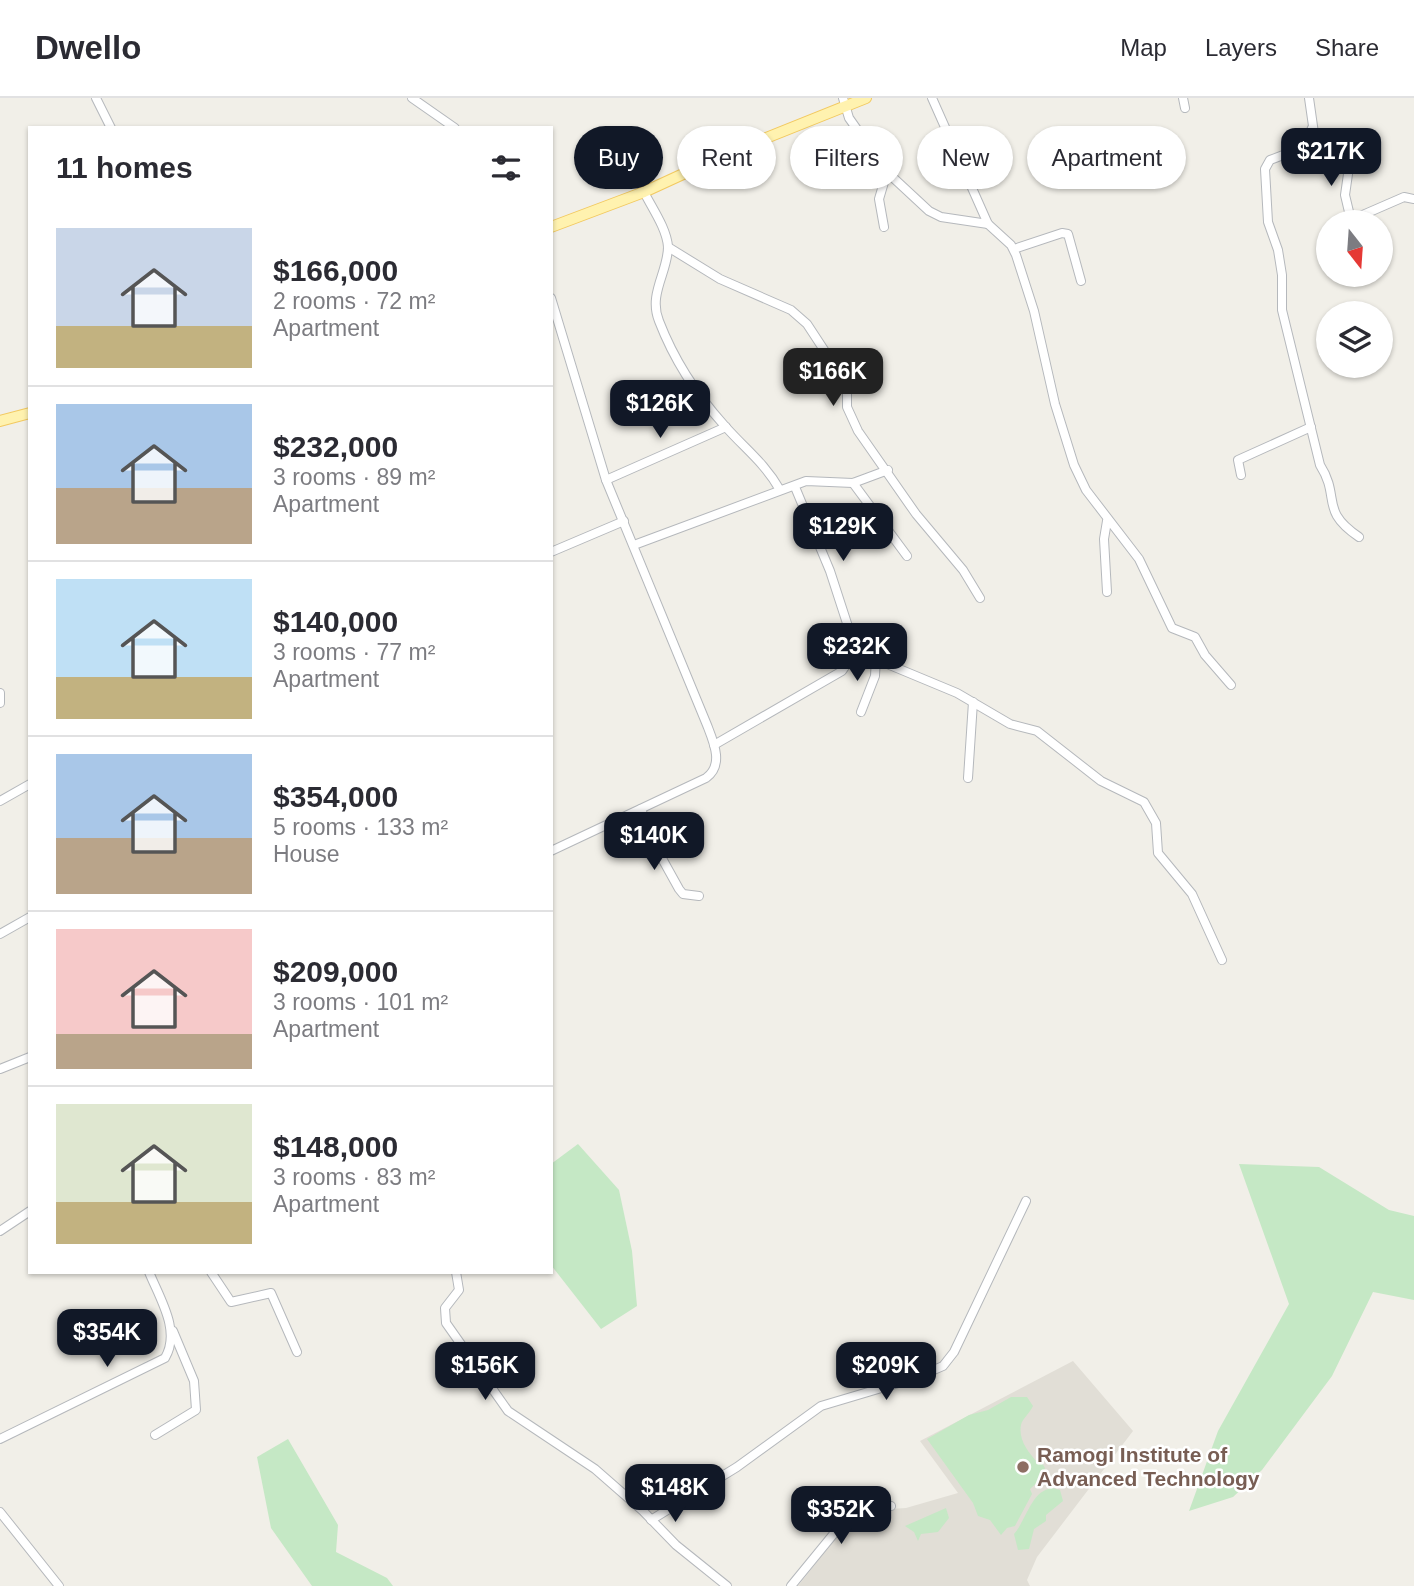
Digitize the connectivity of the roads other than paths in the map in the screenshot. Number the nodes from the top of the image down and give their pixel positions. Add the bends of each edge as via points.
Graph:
1 (96, 98) edge
2 (412, 98) edge
3 (866, 98) edge
4 (932, 98) edge
5 (1183, 98) edge
6 (1309, 98) edge
7 (844, 103) edge
8 (1185, 108) dead end
9 (110, 126) edge
10 (452, 126) edge
11 (856, 126) edge
12 (1312, 128) junction
13 (903, 187) edge
14 (882, 189) edge
15 (644, 192) junction
16 (1414, 199) edge
17 (988, 224) junction
18 (553, 226) edge
19 (884, 227) dead end
20 (668, 247) junction
21 (1014, 249) junction
22 (1081, 281) dead end
23 (553, 305) edge
24 (28, 413) edge
25 (0, 421) edge
26 (726, 427) junction
27 (1311, 427) junction
28 (888, 470) junction
29 (1241, 475) dead end
30 (606, 480) junction
31 (853, 483) junction
32 (795, 486) junction
33 (780, 490) junction
34 (624, 521) junction
35 (1107, 521) junction
36 (1359, 537) dead end
37 (634, 545) junction
38 (553, 551) edge
39 (907, 556) dead end
40 (1107, 592) dead end
41 (981, 598) dead end
42 (856, 651) junction
43 (876, 657) junction
44 (1231, 685) dead end
45 (0, 693) edge
46 (0, 702) edge
47 (973, 702) junction
48 (861, 712) dead end
49 (714, 745) junction
50 (968, 778) dead end
51 (28, 785) edge
52 (0, 801) edge
53 (641, 809) junction
54 (553, 850) edge
55 (699, 896) dead end
56 (28, 918) edge
57 (0, 934) edge
58 (1222, 960) dead end
59 (28, 1058) edge
60 (0, 1069) edge
61 (1026, 1200) dead end
62 (28, 1212) edge
63 (0, 1231) edge
64 (150, 1274) edge
65 (212, 1274) edge
66 (456, 1274) edge
67 (172, 1329) junction
68 (297, 1352) dead end
69 (155, 1435) dead end
70 (0, 1439) edge
71 (891, 1506) dead end
72 (0, 1512) edge
73 (652, 1520) junction
74 (59, 1586) edge
75 (727, 1586) edge
76 (791, 1586) edge

1 - 9 street
2 - 10 street
3 - 7 main road
4 - 17 street
5 - 8 street
6 - 12 street
7 - 11 street
7 - 15 main road
12 - 16 street via 1351,153 1345,195 1350,216 1404,197
12 - 27 street via 1304,147 1270,160 1265,169 1268,222 1282,275 1282,310
13 - 17 street via 941,218
14 - 19 street via 879,199
15 - 18 main road
15 - 20 street
17 - 21 street
20 - 26 street via 658,281 657,317 683,373
20 - 28 street via 720,279 791,310 807,324 847,385 847,407 859,430
21 - 22 street via 1068,234
21 - 35 street via 1065,440 1086,491
23 - 30 street
24 - 25 main road
26 - 30 street
26 - 33 street via 763,462
27 - 29 street via 1238,460
27 - 36 street via 1320,466 1330,482 1333,511 1339,523
28 - 31 street
28 - 41 street
30 - 34 street
31 - 32 street via 806,481
31 - 39 street
32 - 33 street
32 - 42 street
33 - 37 street
34 - 37 street
34 - 38 street
35 - 40 street
35 - 44 street via 1139,559 1172,628 1195,637
37 - 49 street
42 - 43 street
42 - 49 street via 842,671
43 - 47 street
43 - 48 street via 875,676
45 - 46 street
47 - 50 street
47 - 58 street via 1010,724 1037,731 1101,781 1144,802 1156,823 1158,853 1192,894
49 - 53 street via 715,772
51 - 52 street
53 - 54 street
53 - 55 street via 678,889
56 - 57 street
59 - 60 street
61 - 73 street via 954,1352 943,1366 821,1406 737,1467
62 - 63 street
64 - 67 street
65 - 68 street via 231,1302 271,1293
66 - 73 street via 459,1290 445,1308 446,1323 509,1411 596,1469
67 - 69 street via 194,1381 196,1410
67 - 70 street via 170,1350 164,1358
71 - 76 street via 854,1509
72 - 74 street
73 - 75 street

